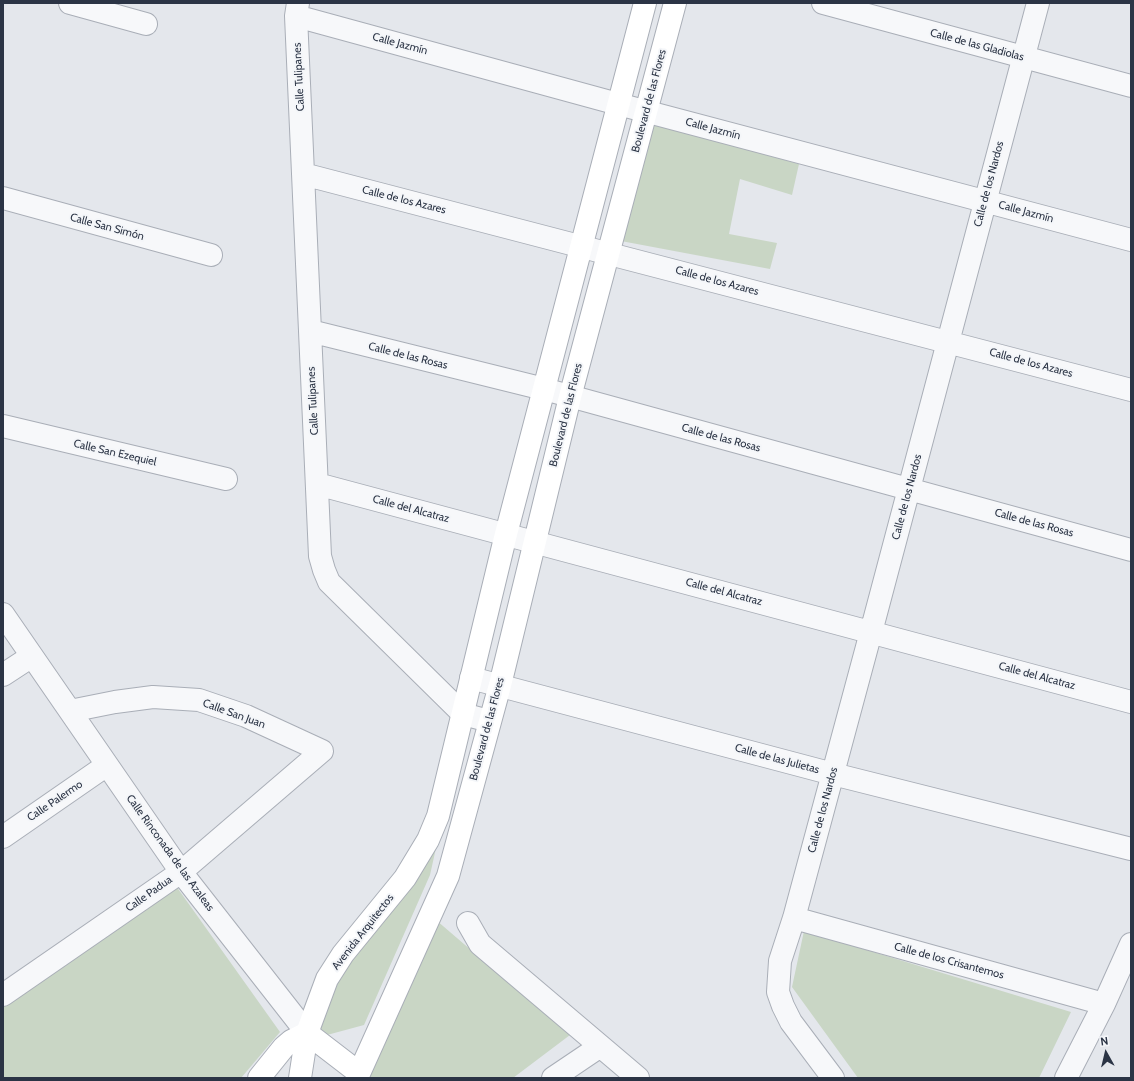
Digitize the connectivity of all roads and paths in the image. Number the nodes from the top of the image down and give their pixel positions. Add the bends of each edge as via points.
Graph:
1 (70, 3) edge
2 (645, 3) edge
3 (675, 3) edge
4 (823, 3) edge
5 (1038, 3) edge
6 (297, 9) edge
7 (146, 24) dead end
8 (1023, 57) junction
9 (1131, 86) edge
10 (618, 104) junction
11 (646, 112) junction
12 (303, 174) junction
13 (3, 198) edge
14 (985, 201) junction
15 (1131, 240) edge
16 (581, 246) junction
17 (610, 253) junction
18 (211, 255) dead end
19 (310, 331) junction
20 (948, 342) junction
21 (544, 390) junction
22 (1131, 390) edge
23 (570, 397) junction
24 (3, 426) edge
25 (226, 480) dead end
26 (317, 484) junction
27 (909, 489) junction
28 (506, 534) junction
29 (535, 542) junction
30 (1131, 550) edge
31 (3, 614) edge
32 (871, 632) junction
33 (32, 656) junction
34 (3, 675) edge
35 (471, 678) junction
36 (500, 685) junction
37 (1131, 702) edge
38 (70, 711) junction
39 (463, 714) junction
40 (489, 721) junction
41 (322, 751) joint
42 (107, 765) junction
43 (833, 774) junction
44 (3, 837) edge
45 (1131, 849) edge
46 (181, 872) junction
47 (794, 918) junction
48 (468, 923) dead end
49 (1131, 944) edge
50 (3, 995) edge
51 (1104, 1004) junction
52 (307, 1032) junction
53 (599, 1047) junction
54 (358, 1076) edge
55 (259, 1078) edge
56 (300, 1078) edge
57 (553, 1078) edge
58 (638, 1078) edge
59 (833, 1078) edge
60 (1066, 1078) edge

1 - 7 street
2 - 10 street
3 - 11 street, Boulevard de las Flores
4 - 8 street, Calle de las Gladiolas
5 - 8 street, Calle de los Nardos
6 - 10 street, Calle Jazmín
6 - 12 street, Calle Tulipanes
8 - 9 street, Calle de las Gladiolas
8 - 14 street, Calle de los Nardos
10 - 11 street, Calle Jazmín
10 - 16 street
11 - 14 street, Calle Jazmín
11 - 17 street, Boulevard de las Flores
12 - 16 street, Calle de los Azares
12 - 19 street, Calle Tulipanes
13 - 18 street, Calle San Simón
14 - 15 street, Calle Jazmín
14 - 20 street, Calle de los Nardos
16 - 17 street, Calle de los Azares
16 - 21 street
17 - 20 street, Calle de los Azares
17 - 23 street, Boulevard de las Flores
19 - 21 street, Calle de las Rosas
19 - 26 street, Calle Tulipanes
20 - 22 street, Calle de los Azares
20 - 27 street, Calle de los Nardos
21 - 23 street, Calle de las Rosas
21 - 28 street
23 - 27 street, Calle de las Rosas
23 - 29 street, Boulevard de las Flores
24 - 25 street, Calle San Ezequiel
26 - 28 street, Calle del Alcatraz
26 - 39 street, Calle Tulipanes via 320,556 329,582
27 - 30 street, Calle de las Rosas
27 - 32 street, Calle de los Nardos
28 - 29 street, Calle del Alcatraz
28 - 35 street
29 - 32 street, Calle del Alcatraz
29 - 36 street, Boulevard de las Flores
31 - 33 street, Calle Rinconada de las Azaleas
32 - 37 street, Calle del Alcatraz
32 - 43 street, Calle de los Nardos
33 - 34 street
33 - 38 street, Calle Rinconada de las Azaleas
35 - 36 street, Calle de las Julietas
35 - 39 street
36 - 40 street, Boulevard de las Flores
36 - 43 street, Calle de las Julietas
38 - 41 street, Calle San Juan via 153,697 199,700 246,716
38 - 42 street, Calle Rinconada de las Azaleas
39 - 40 street, Calle Tulipanes
39 - 52 street, Avenida Arquitectos via 438,816 428,840 405,878 327,979
40 - 54 street, Boulevard de las Flores via 448,876
41 - 46 street, Calle Padua
42 - 44 street, Calle Palermo
42 - 46 street, Calle Rinconada de las Azaleas
43 - 45 street, Calle de las Julietas
43 - 47 street, Calle de los Nardos
46 - 50 street, Calle Padua
46 - 52 street, Calle Rinconada de las Azaleas
47 - 51 street, Calle de los Crisantemos
47 - 59 street, Calle de los Nardos via 780,962 778,992 791,1022
48 - 53 street via 480,944
49 - 51 street
51 - 60 street
52 - 54 street, Calle Rinconada de las Azaleas
52 - 55 street via 284,1047
52 - 56 street, Avenida Arquitectos
53 - 57 street
53 - 58 street

